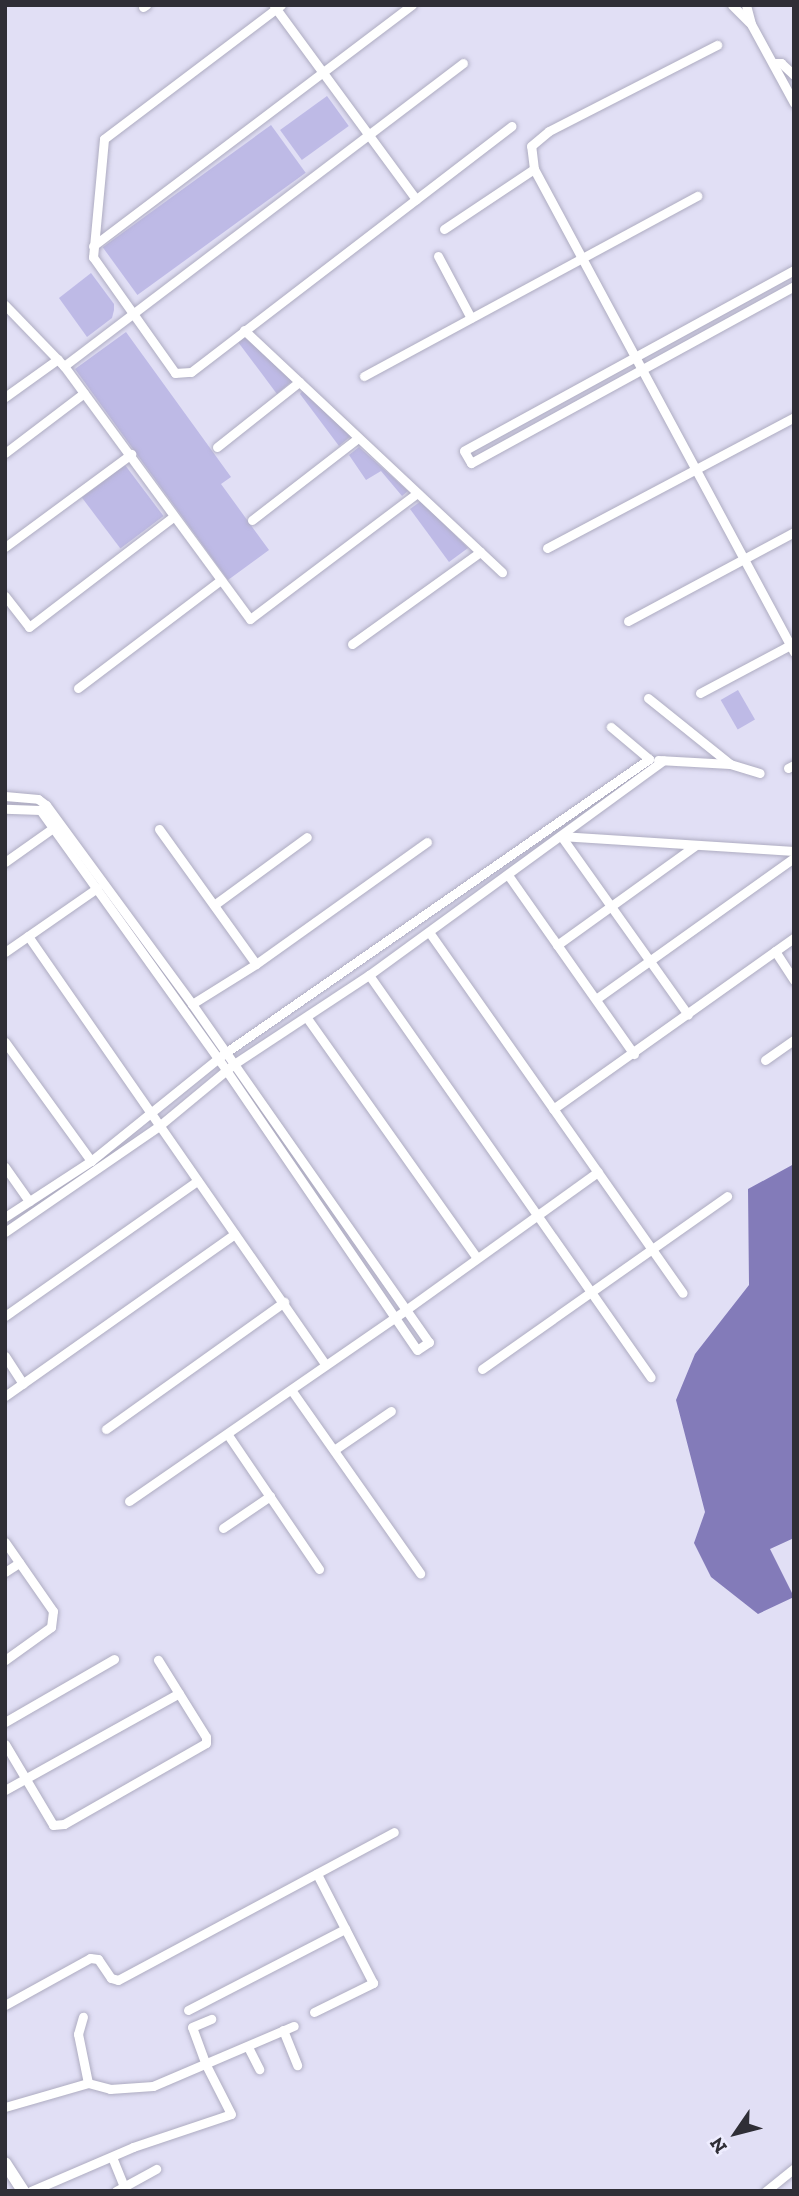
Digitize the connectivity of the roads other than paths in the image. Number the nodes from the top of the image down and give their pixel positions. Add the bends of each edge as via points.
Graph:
1 (412, 5) edge
2 (732, 5) edge
3 (746, 5) edge
4 (277, 7) edge
5 (751, 24) junction
6 (717, 45) dead end
7 (773, 63) junction
8 (463, 64) dead end
9 (322, 72) junction
10 (794, 75) edge
11 (794, 103) edge
12 (512, 126) dead end
13 (369, 136) junction
14 (534, 169) junction
15 (697, 196) dead end
16 (416, 199) junction
17 (444, 229) dead end
18 (93, 246) junction
19 (438, 257) dead end
20 (584, 259) junction
21 (794, 270) edge
22 (794, 286) edge
23 (5, 305) edge
24 (132, 314) junction
25 (471, 318) junction
26 (244, 330) junction
27 (636, 357) junction
28 (61, 362) junction
29 (643, 369) junction
30 (364, 376) dead end
31 (299, 382) junction
32 (84, 393) junction
33 (5, 397) edge
34 (794, 416) edge
35 (358, 438) junction
36 (217, 447) dead end
37 (5, 453) edge
38 (131, 454) junction
39 (697, 471) junction
40 (417, 493) junction
41 (173, 517) junction
42 (252, 520) dead end
43 (794, 532) edge
44 (5, 547) edge
45 (547, 548) dead end
46 (480, 552) junction
47 (744, 559) junction
48 (502, 572) dead end
49 (221, 580) junction
50 (5, 596) edge
51 (628, 621) dead end
52 (352, 644) dead end
53 (793, 647) edge
54 (78, 688) dead end
55 (700, 693) dead end
56 (648, 698) dead end
57 (611, 727) dead end
58 (649, 759) junction
59 (663, 761) junction
60 (730, 764) junction
61 (760, 774) dead end
62 (5, 796) edge
63 (5, 809) edge
64 (53, 828) junction
65 (159, 829) dead end
66 (307, 836) dead end
67 (561, 836) junction
68 (427, 842) dead end
69 (696, 845) junction
70 (794, 851) edge
71 (794, 858) edge
72 (5, 862) edge
73 (508, 875) junction
74 (97, 888) junction
75 (215, 905) junction
76 (611, 906) junction
77 (429, 932) junction
78 (28, 936) junction
79 (794, 938) edge
80 (557, 945) junction
81 (775, 951) junction
82 (5, 953) edge
83 (650, 961) junction
84 (256, 964) junction
85 (369, 975) junction
86 (794, 980) edge
87 (596, 999) junction
88 (192, 1004) junction
89 (688, 1015) junction
90 (307, 1018) junction
91 (794, 1040) edge
92 (5, 1042) edge
93 (634, 1054) junction
94 (222, 1056) junction
95 (765, 1060) dead end
96 (230, 1068) junction
97 (553, 1109) junction
98 (150, 1116) junction
99 (159, 1126) junction
100 (91, 1161) junction
101 (5, 1167) edge
102 (598, 1172) junction
103 (197, 1181) junction
104 (727, 1196) dead end
105 (29, 1201) junction
106 (537, 1215) junction
107 (5, 1217) edge
108 (5, 1232) edge
109 (235, 1234) junction
110 (652, 1249) junction
111 (478, 1258) junction
112 (591, 1292) junction
113 (683, 1293) dead end
114 (284, 1303) junction
115 (407, 1310) junction
116 (5, 1316) edge
117 (395, 1318) junction
118 (5, 1356) edge
119 (325, 1364) junction
120 (482, 1369) dead end
121 (651, 1377) dead end
122 (23, 1384) junction
123 (292, 1391) junction
124 (5, 1396) edge
125 (391, 1411) dead end
126 (106, 1429) dead end
127 (228, 1435) junction
128 (334, 1450) junction
129 (270, 1496) junction
130 (129, 1501) dead end
131 (223, 1528) dead end
132 (5, 1542) edge
133 (19, 1563) junction
134 (319, 1569) dead end
135 (5, 1572) edge
136 (420, 1573) dead end
137 (114, 1659) dead end
138 (5, 1660) edge
139 (158, 1660) dead end
140 (179, 1693) junction
141 (5, 1722) edge
142 (5, 1744) edge
143 (25, 1779) junction
144 (5, 1790) edge
145 (394, 1832) dead end
146 (317, 1874) junction
147 (345, 1929) junction
148 (5, 2005) edge
149 (188, 2010) dead end
150 (314, 2012) dead end
151 (83, 2017) dead end
152 (211, 2019) dead end
153 (294, 2026) dead end
154 (283, 2030) junction
155 (248, 2047) junction
156 (206, 2065) junction
157 (297, 2065) dead end
158 (258, 2069) dead end
159 (88, 2083) junction
160 (5, 2107) edge
161 (112, 2157) junction
162 (5, 2163) edge
163 (794, 2168) edge
164 (156, 2169) dead end
165 (120, 2189) edge
166 (23, 2191) edge
167 (31, 2191) edge
168 (765, 2191) edge

1 - 9 street
2 - 5 street
3 - 5 street
4 - 9 street
4 - 18 street via 104,139
5 - 7 street
6 - 14 street via 549,131 531,146
7 - 10 street via 781,63
7 - 11 street
8 - 13 street
9 - 13 street
9 - 18 street
12 - 16 street
13 - 16 street
13 - 24 street
14 - 17 street
14 - 20 street
15 - 20 street
16 - 26 street
18 - 24 street via 93,257
19 - 25 street
20 - 25 street
20 - 27 street
21 - 27 street
22 - 29 street
23 - 28 street
24 - 26 street via 171,370 182,375
24 - 28 street
25 - 30 street
26 - 31 street
27 - 29 street
27 - 29 street via 464,451 471,463
28 - 32 street
28 - 33 street
29 - 39 street
31 - 35 street
31 - 36 street
32 - 37 street
32 - 38 street
34 - 39 street
35 - 40 street
35 - 42 street
38 - 41 street
38 - 44 street
39 - 45 street
39 - 47 street
40 - 46 street
40 - 49 street via 250,620
41 - 49 street
41 - 50 street via 29,627
43 - 47 street
46 - 48 street
46 - 52 street
47 - 51 street
47 - 53 street
49 - 54 street
53 - 55 street
56 - 60 street
57 - 58 street
58 - 59 street
58 - 94 street
59 - 60 street
59 - 67 street
60 - 61 street
62 - 88 street via 38,799 46,805
63 - 64 street via 40,810
64 - 72 street
64 - 74 street
65 - 75 street
66 - 75 street
67 - 69 street
67 - 73 street
67 - 76 street
68 - 84 street
69 - 70 street
69 - 76 street
71 - 83 street
73 - 77 street
73 - 80 street
74 - 78 street
74 - 94 street
75 - 84 street
76 - 80 street
76 - 83 street
77 - 85 street
77 - 97 street
78 - 82 street
78 - 98 street
79 - 81 street
80 - 87 street
81 - 86 street
81 - 89 street
83 - 87 street
83 - 89 street
84 - 88 street
85 - 90 street
85 - 106 street
87 - 93 street
88 - 94 street
89 - 93 street
90 - 96 street
90 - 111 street
91 - 95 street
92 - 100 street
93 - 97 street
94 - 96 street
94 - 98 street
96 - 99 street
96 - 115 street
96 - 117 street
97 - 102 street
98 - 99 street
98 - 100 street
99 - 103 street
99 - 108 street
100 - 105 street
101 - 105 street
102 - 106 street
102 - 110 street
103 - 109 street
103 - 116 street
104 - 110 street
105 - 107 street
106 - 111 street
106 - 112 street
109 - 114 street
109 - 122 street
110 - 112 street
110 - 113 street
111 - 115 street
112 - 120 street
112 - 121 street
114 - 119 street
114 - 126 street
115 - 117 street
115 - 117 street via 429,1342 417,1350
117 - 119 street
118 - 122 street
119 - 123 street
122 - 124 street
123 - 127 street
123 - 128 street
125 - 128 street
127 - 129 street
127 - 130 street
128 - 136 street
129 - 131 street
129 - 134 street
132 - 133 street
133 - 135 street
133 - 138 street via 53,1611 51,1627
137 - 141 street
139 - 140 street
140 - 143 street
140 - 143 street via 206,1737 200,1748 59,1826 53,1825
142 - 143 street
143 - 144 street
145 - 146 street
146 - 147 street
146 - 148 street via 118,1980 111,1978 98,1959 90,1958
147 - 149 street
147 - 150 street via 373,1983
151 - 159 street via 78,2034
152 - 156 street via 192,2027
153 - 154 street
154 - 155 street
154 - 157 street
155 - 156 street
155 - 158 street
156 - 159 street via 153,2086 110,2089
156 - 161 street via 231,2114
159 - 160 street
161 - 165 street
161 - 167 street
162 - 166 main road
163 - 168 street
164 - 165 street

